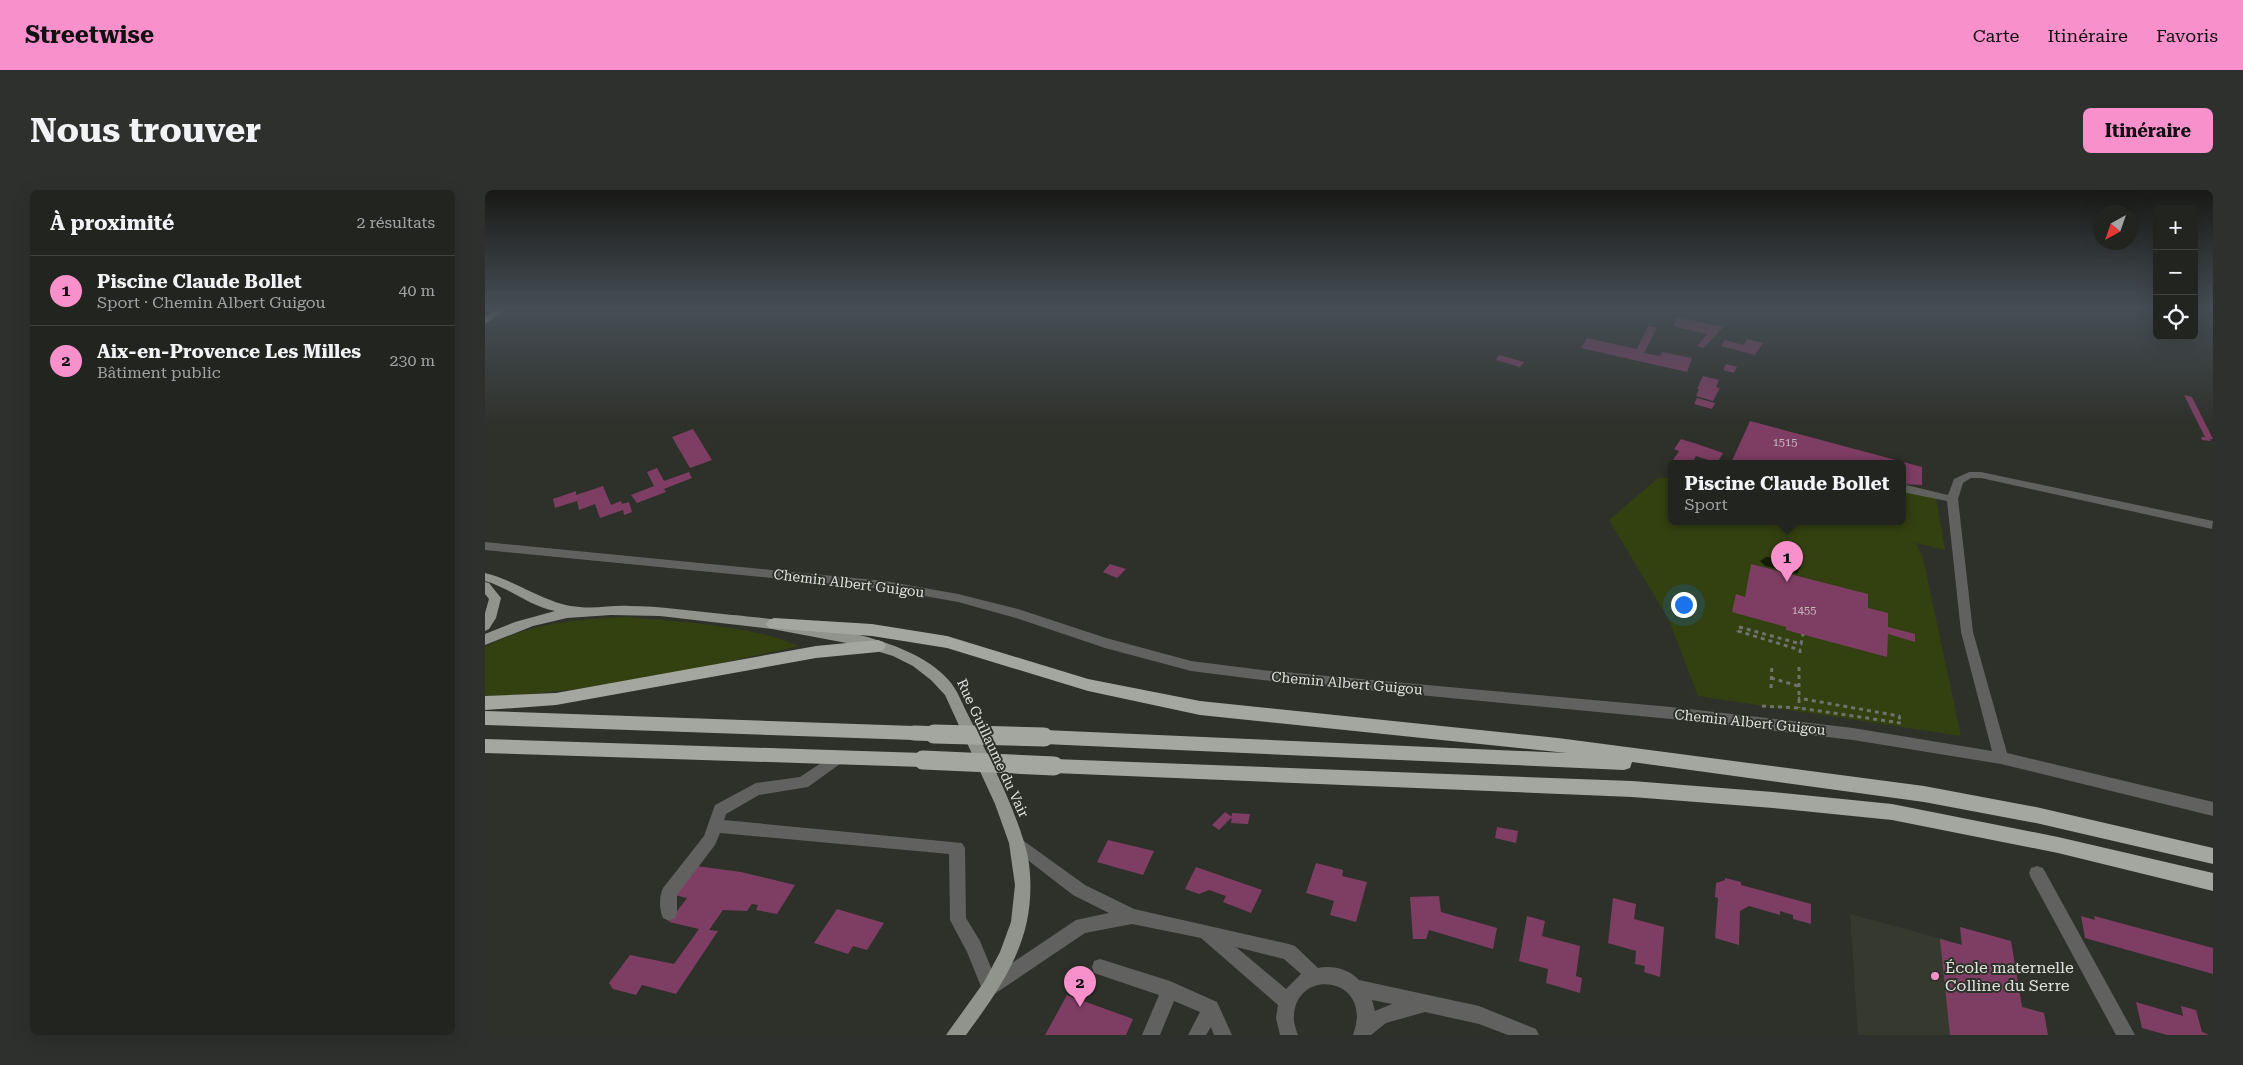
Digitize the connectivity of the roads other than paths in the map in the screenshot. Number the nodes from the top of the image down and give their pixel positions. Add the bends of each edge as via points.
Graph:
1 (1906, 489) edge
2 (1952, 499) junction
3 (2212, 525) dead end
4 (485, 546) edge
5 (485, 577) edge
6 (485, 586) edge
7 (580, 612) junction
8 (774, 624) junction
9 (485, 626) edge
10 (485, 640) edge
11 (878, 646) junction
12 (485, 703) edge
13 (485, 718) edge
14 (485, 746) edge
15 (839, 758) junction
16 (2001, 758) junction
17 (1718, 767) junction
18 (2213, 809) edge
19 (715, 826) junction
20 (1017, 843) junction
21 (2213, 856) edge
22 (2037, 873) dead end
23 (2213, 882) edge
24 (669, 912) dead end
25 (1131, 916) junction
26 (1204, 931) junction
27 (1100, 966) dead end
28 (1315, 976) junction
29 (990, 988) junction
30 (1357, 988) junction
31 (1170, 990) junction
32 (1287, 1001) junction
33 (1428, 1002) junction
34 (1211, 1008) junction
35 (1364, 1031) edge
36 (955, 1035) edge
37 (1151, 1035) edge
38 (1197, 1035) edge
39 (1223, 1035) edge
40 (1289, 1035) edge
41 (1530, 1035) edge
42 (2126, 1035) edge

1 - 2 street
2 - 3 street via 1958,481 1981,475
2 - 16 street via 1967,632
4 - 16 street, Chemin Albert Guigou via 885,585 958,598 1141,654 1200,667 1834,731
5 - 7 main road, Rue Guillaume du Vair via 501,581 543,604
6 - 9 main road via 495,598
7 - 8 main road, Rue Guillaume du Vair via 666,612
7 - 10 main road, Rue Guillaume du Vair via 539,619
8 - 11 main road, Rue Guillaume du Vair
8 - 17 highway via 872,630 947,642 1088,685 1200,708 1558,745
11 - 12 highway via 816,652 556,699
11 - 20 main road, Rue Guillaume du Vair via 928,669 950,692
13 - 17 highway, bridge via 1044,737
14 - 15 highway
15 - 19 street via 803,783 756,789 720,810
15 - 23 highway, bridge via 1633,789 1773,800 1892,812 2058,845
16 - 18 street, Chemin Albert Guigou
17 - 21 highway via 1924,794 2036,815
19 - 24 street via 711,840 669,893
19 - 29 street via 957,848 958,920 974,948
20 - 25 street via 1079,890
20 - 29 main road, Rue Guillaume du Vair via 1023,886 1019,922 1007,956
22 - 42 street
25 - 26 street
25 - 29 street via 1082,926
26 - 28 street via 1289,952
26 - 32 street
27 - 31 street
28 - 30 street via 1337,976
28 - 32 street via 1298,985
29 - 36 main road, Rue Guillaume du Vair
30 - 33 street
30 - 35 street via 1367,1013
31 - 34 street
31 - 37 street
32 - 40 street via 1284,1014
33 - 35 street via 1382,1016
33 - 41 street via 1486,1017
34 - 38 street
34 - 39 street

